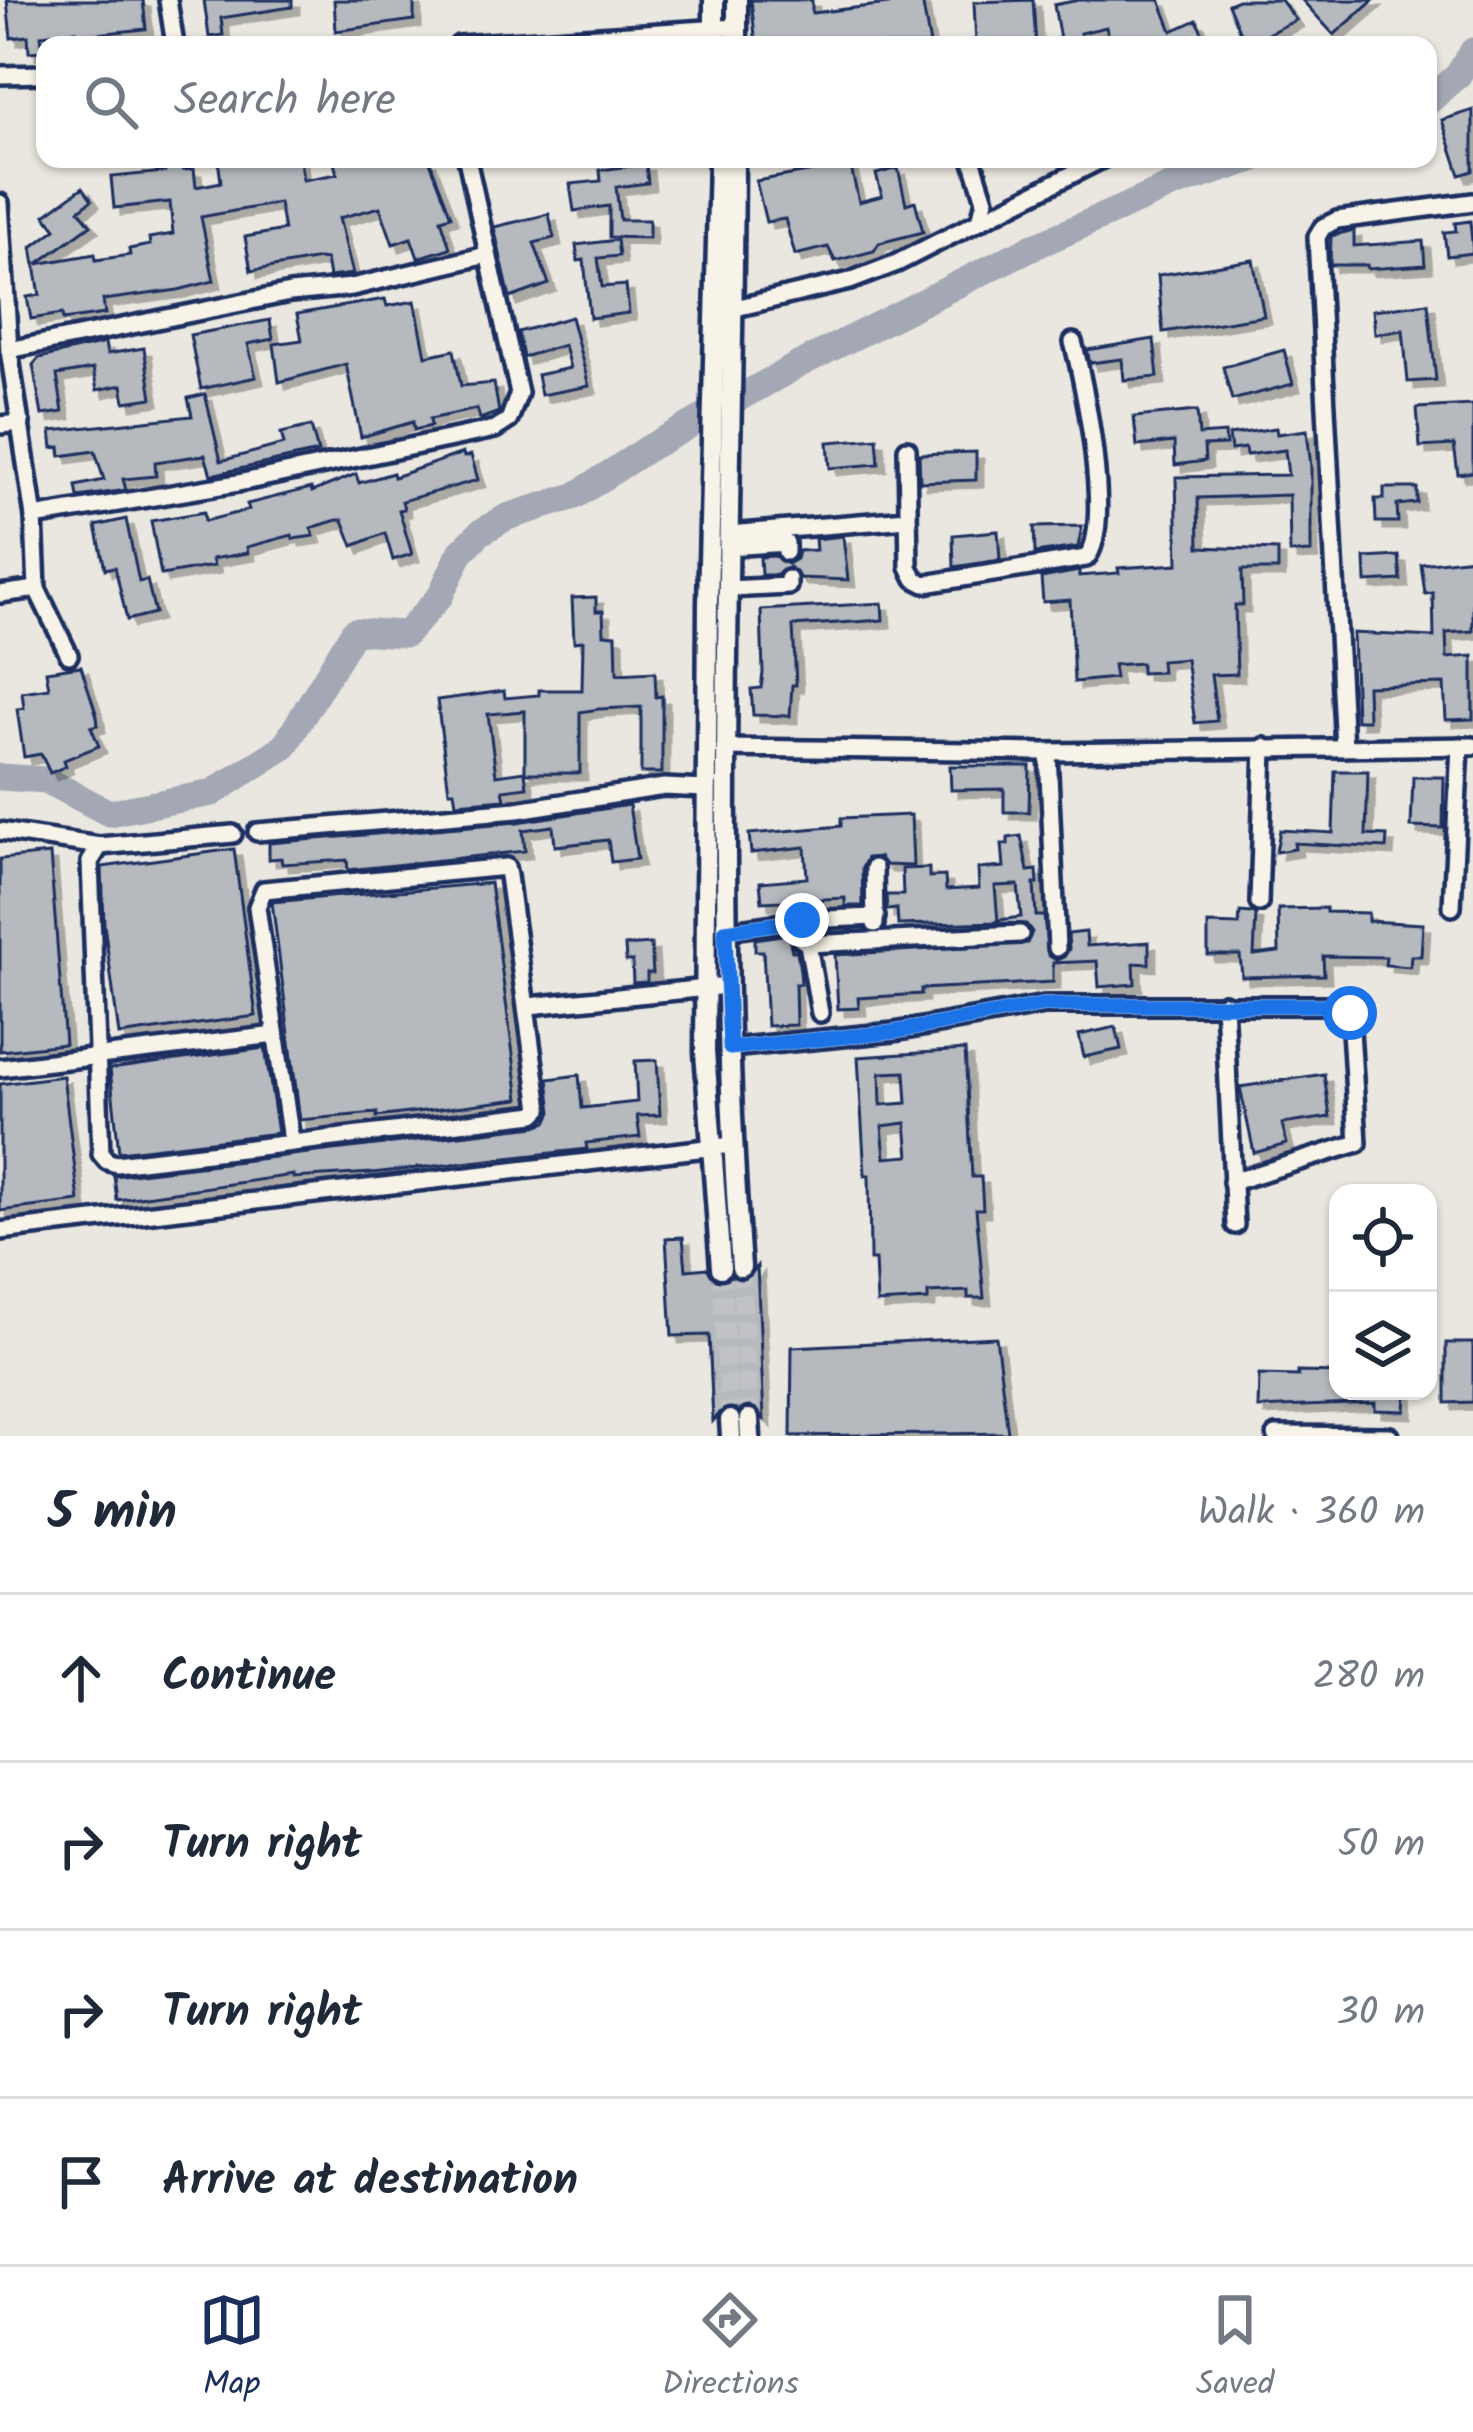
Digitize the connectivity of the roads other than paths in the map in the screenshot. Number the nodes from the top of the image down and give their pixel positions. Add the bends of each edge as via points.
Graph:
1 (168, 0) edge
2 (714, 0) edge
3 (737, 0) edge
4 (174, 36) edge
5 (713, 36) edge
6 (737, 36) edge
7 (36, 74) edge
8 (0, 75) edge
9 (468, 168) edge
10 (719, 168) edge
11 (734, 168) edge
12 (975, 168) edge
13 (1084, 168) edge
14 (1473, 202) edge
15 (0, 203) edge
16 (980, 221) junction
17 (3, 255) edge
18 (487, 255) junction
19 (731, 309) junction
20 (1073, 342) dead end
21 (9, 350) junction
22 (723, 397) junction
23 (21, 423) junction
24 (0, 425) edge
25 (722, 426) junction
26 (907, 449) dead end
27 (34, 517) junction
28 (907, 519) junction
29 (729, 540) junction
30 (786, 552) dead end
31 (788, 579) dead end
32 (37, 589) junction
33 (728, 589) junction
34 (0, 594) edge
35 (69, 655) dead end
36 (1467, 746) edge
37 (1264, 747) junction
38 (724, 748) junction
39 (1344, 748) junction
40 (1048, 752) junction
41 (705, 789) junction
42 (0, 831) edge
43 (257, 832) dead end
44 (233, 834) dead end
45 (100, 846) junction
46 (874, 868) dead end
47 (1259, 903) dead end
48 (1452, 908) dead end
49 (876, 917) junction
50 (796, 921) junction
51 (725, 931) junction
52 (1020, 934) dead end
53 (875, 939) junction
54 (808, 944) junction
55 (1057, 948) dead end
56 (717, 987) junction
57 (1224, 1004) junction
58 (529, 1006) junction
59 (820, 1012) dead end
60 (275, 1036) junction
61 (730, 1048) junction
62 (95, 1057) junction
63 (0, 1068) edge
64 (291, 1140) junction
65 (722, 1146) junction
66 (1232, 1182) junction
67 (1235, 1226) dead end
68 (0, 1231) edge
69 (731, 1267) tunnel mouth
70 (1276, 1435) edge
71 (1357, 1436) edge
72 (1390, 1436) edge

1 - 4 street
2 - 5 main road
3 - 6 main road
7 - 8 street
9 - 18 street
10 - 22 main road
11 - 19 main road
12 - 16 street via 985,200
13 - 16 street
14 - 39 street via 1336,220 1317,237
15 - 17 street
16 - 19 street via 850,281
17 - 21 street
18 - 21 street
18 - 27 street via 519,393 495,429
19 - 22 main road
20 - 28 street via 1089,406 1093,551 925,584 909,567
21 - 23 street
22 - 25 main road
23 - 24 street
23 - 27 street
25 - 29 main road
25 - 41 main road
26 - 28 street
27 - 32 street
28 - 29 street
29 - 30 street via 786,543
29 - 33 main road
31 - 33 street via 788,586
32 - 34 street
32 - 35 street
33 - 38 main road
36 - 39 street
36 - 48 street
37 - 39 street
37 - 40 street
37 - 47 street
38 - 40 street
38 - 51 main road
40 - 55 street
41 - 43 street
41 - 56 main road
42 - 45 street
44 - 45 street
45 - 62 street via 90,862
46 - 49 street
49 - 50 street
49 - 53 street
50 - 51 street
50 - 54 street
51 - 56 main road
52 - 53 street
53 - 54 street
54 - 59 street
56 - 58 street
56 - 61 main road
56 - 65 main road via 705,1052
57 - 61 street via 1044,1005 894,1032
57 - 66 street
57 - 66 street via 1348,1008 1358,1143
58 - 60 street via 506,867 264,890 257,907
58 - 64 street via 535,1114
60 - 62 street
60 - 64 street
61 - 65 main road
62 - 63 street
62 - 64 street via 106,1161
65 - 68 street
65 - 69 main road
66 - 67 street
70 - 71 street
71 - 72 street

